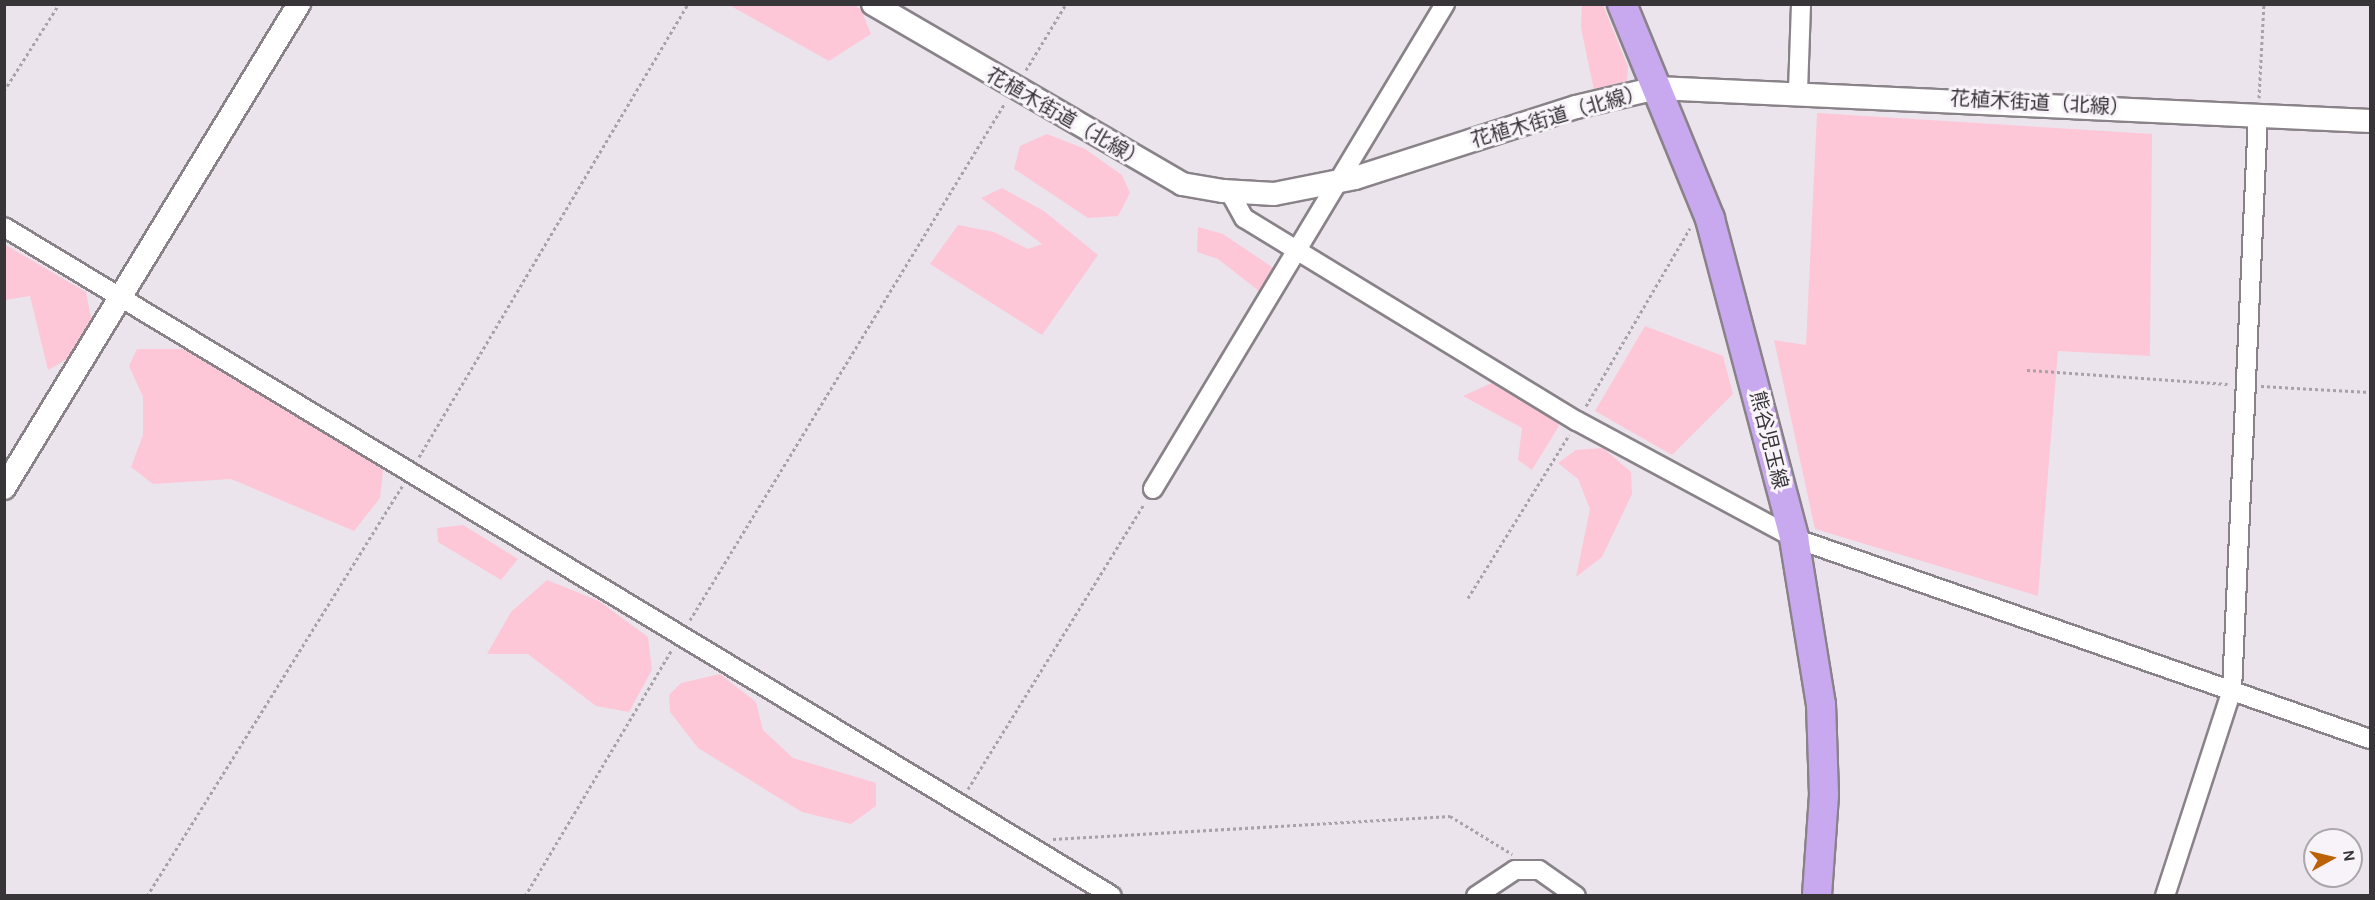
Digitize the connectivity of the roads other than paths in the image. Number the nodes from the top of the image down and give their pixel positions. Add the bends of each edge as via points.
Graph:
1 (298, 4) edge
2 (873, 4) edge
3 (1445, 4) edge
4 (1622, 4) edge
5 (1801, 4) edge
6 (1657, 88) junction
7 (1797, 91) junction
8 (2258, 115) junction
9 (2370, 121) edge
10 (1337, 182) junction
11 (1229, 191) junction
12 (4, 226) edge
13 (1297, 249) junction
14 (120, 295) junction
15 (4, 488) edge
16 (1153, 489) road end
17 (1794, 538) junction
18 (2232, 690) junction
19 (2370, 739) edge
20 (1112, 896) edge
21 (1476, 896) edge
22 (1576, 896) edge
23 (1817, 896) edge
24 (2164, 896) edge

1 - 14 street
2 - 11 street, 花植木街道（北線） via 1182,184
3 - 10 street
4 - 6 main road, 熊谷児玉線
5 - 7 street
6 - 7 street, 花植木街道（北線）
6 - 10 street, 花植木街道（北線） via 1576,107
6 - 17 main road, 熊谷児玉線 via 1710,219
7 - 8 street, 花植木街道（北線）
8 - 9 street, 花植木街道（北線）
8 - 18 street
10 - 11 street, 花植木街道（北線） via 1274,195
10 - 13 street
11 - 13 street via 1245,218
12 - 14 street
13 - 16 street
13 - 17 street via 1577,421
14 - 15 street
14 - 20 street
17 - 18 street
17 - 23 main road, 熊谷児玉線 via 1821,704 1824,795
18 - 19 street
18 - 24 street
21 - 22 street via 1515,870 1539,870

